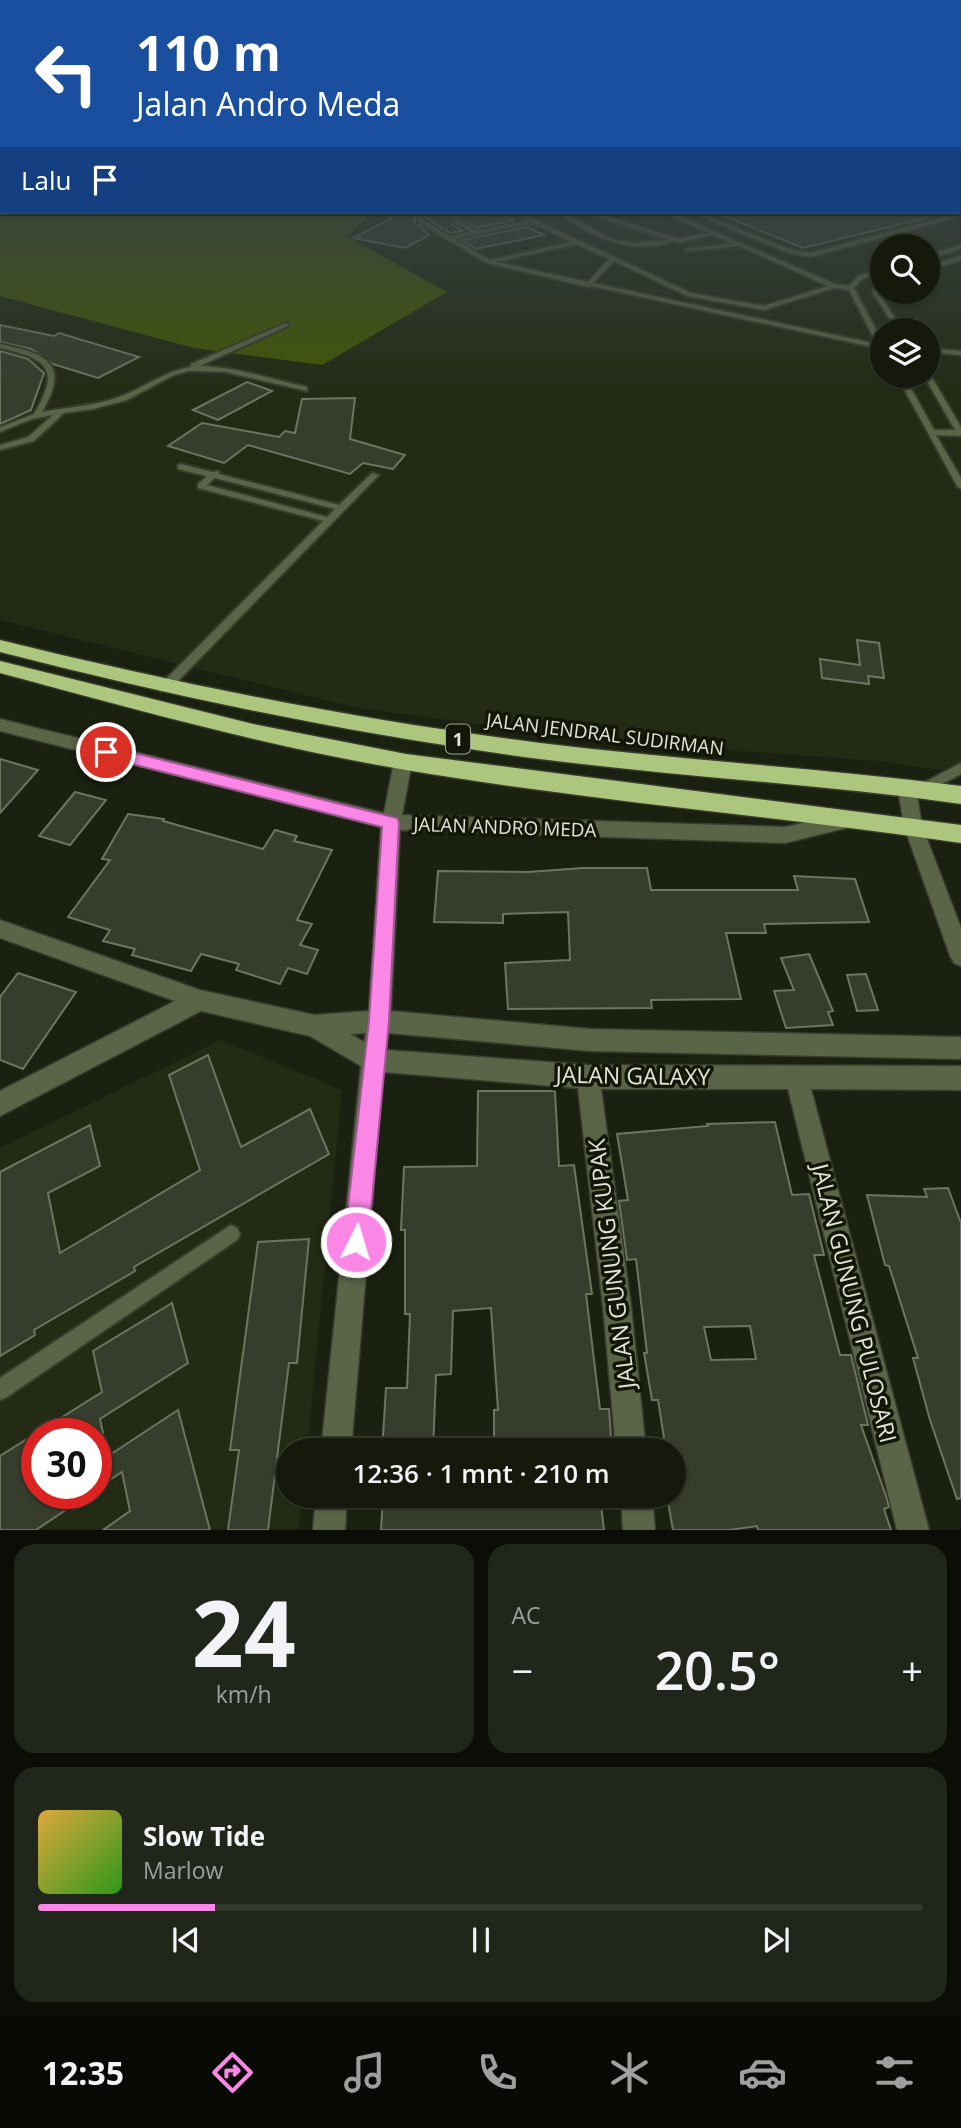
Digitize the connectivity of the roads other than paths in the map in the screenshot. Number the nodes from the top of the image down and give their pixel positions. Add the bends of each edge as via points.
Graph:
1 (475, 253) edge
2 (527, 253) edge
3 (599, 253) edge
4 (760, 253) edge
5 (961, 257) edge
6 (612, 260) junction
7 (489, 262) junction
8 (940, 264) edge
9 (870, 274) edge
10 (588, 285) junction
11 (834, 286) junction
12 (851, 288) junction
13 (749, 307) junction
14 (737, 317) junction
15 (870, 324) edge
16 (286, 326) dead end
17 (870, 345) edge
18 (0, 346) edge
19 (940, 351) edge
20 (961, 353) edge
21 (188, 369) junction
22 (908, 388) edge
23 (934, 388) edge
24 (304, 389) dead end
25 (915, 400) junction
26 (942, 401) junction
27 (60, 413) junction
28 (37, 415) junction
29 (0, 430) edge
30 (930, 432) junction
31 (961, 434) edge
32 (0, 448) edge
33 (181, 467) dead end
34 (216, 473) junction
35 (375, 475) dead end
36 (961, 486) edge
37 (341, 508) junction
38 (329, 520) junction
39 (0, 646) edge
40 (0, 667) edge
41 (164, 688) junction
42 (0, 725) edge
43 (403, 762) junction
44 (961, 768) edge
45 (915, 789) junction
46 (961, 795) edge
47 (852, 819) junction
48 (391, 822) junction
49 (913, 827) junction
50 (961, 834) edge
51 (0, 929) edge
52 (961, 956) edge
53 (200, 1000) junction
54 (379, 1021) junction
55 (314, 1026) junction
56 (961, 1048) edge
57 (373, 1060) junction
58 (796, 1076) junction
59 (588, 1077) junction
60 (961, 1078) edge
61 (0, 1104) edge
62 (231, 1234) dead end
63 (0, 1390) edge
64 (337, 1438) edge
65 (630, 1438) edge
66 (331, 1508) edge
67 (637, 1508) edge
68 (329, 1530) edge
69 (639, 1530) edge
70 (913, 1530) edge

1 - 7 lane
2 - 7 lane
3 - 6 lane
4 - 11 lane
5 - 8 lane
6 - 10 lane
6 - 13 lane via 681,293
7 - 10 lane
9 - 12 lane via 853,281
10 - 14 lane
11 - 12 lane
11 - 13 lane via 764,308
12 - 15 lane
13 - 14 lane
14 - 17 lane
16 - 21 lane
18 - 28 lane via 35,356 52,371 51,393
19 - 20 lane
21 - 24 lane via 226,370
21 - 27 lane via 124,398
22 - 25 lane
23 - 26 lane
25 - 26 lane
25 - 30 lane
26 - 31 lane
27 - 28 lane
27 - 32 lane via 31,439
28 - 29 lane
30 - 31 lane
30 - 36 lane
33 - 34 lane
34 - 37 lane
34 - 38 lane via 201,486
35 - 37 lane
37 - 38 lane
38 - 41 lane
39 - 41 highway, JALAN JENDRAL SUDIRMAN / 1
40 - 43 highway, 1
41 - 45 highway, JALAN JENDRAL SUDIRMAN / 1 via 318,719 520,748
42 - 48 street, JALAN ANDRO MEDA
43 - 47 highway, 1 via 615,793
43 - 48 street
44 - 45 lane
45 - 46 highway, JALAN JENDRAL SUDIRMAN / 1
45 - 49 street
47 - 48 street, JALAN ANDRO MEDA via 785,835
47 - 49 highway, 1
48 - 54 street
49 - 50 highway, 1
49 - 52 street
51 - 53 street, JALAN GALAXY
53 - 55 street, JALAN GALAXY
53 - 61 street
54 - 55 street, JALAN GALAXY
54 - 56 street, JALAN GALAXY via 590,1040
54 - 57 street
55 - 57 street, JALAN GALAXY
57 - 59 street, JALAN GALAXY
57 - 64 street
58 - 59 street, JALAN GALAXY
58 - 60 street, JALAN GALAXY
58 - 70 street, JALAN GUNUNG PULOSARI
59 - 65 street, JALAN GUNUNG KUPAK
62 - 63 lane
66 - 68 street
67 - 69 street

